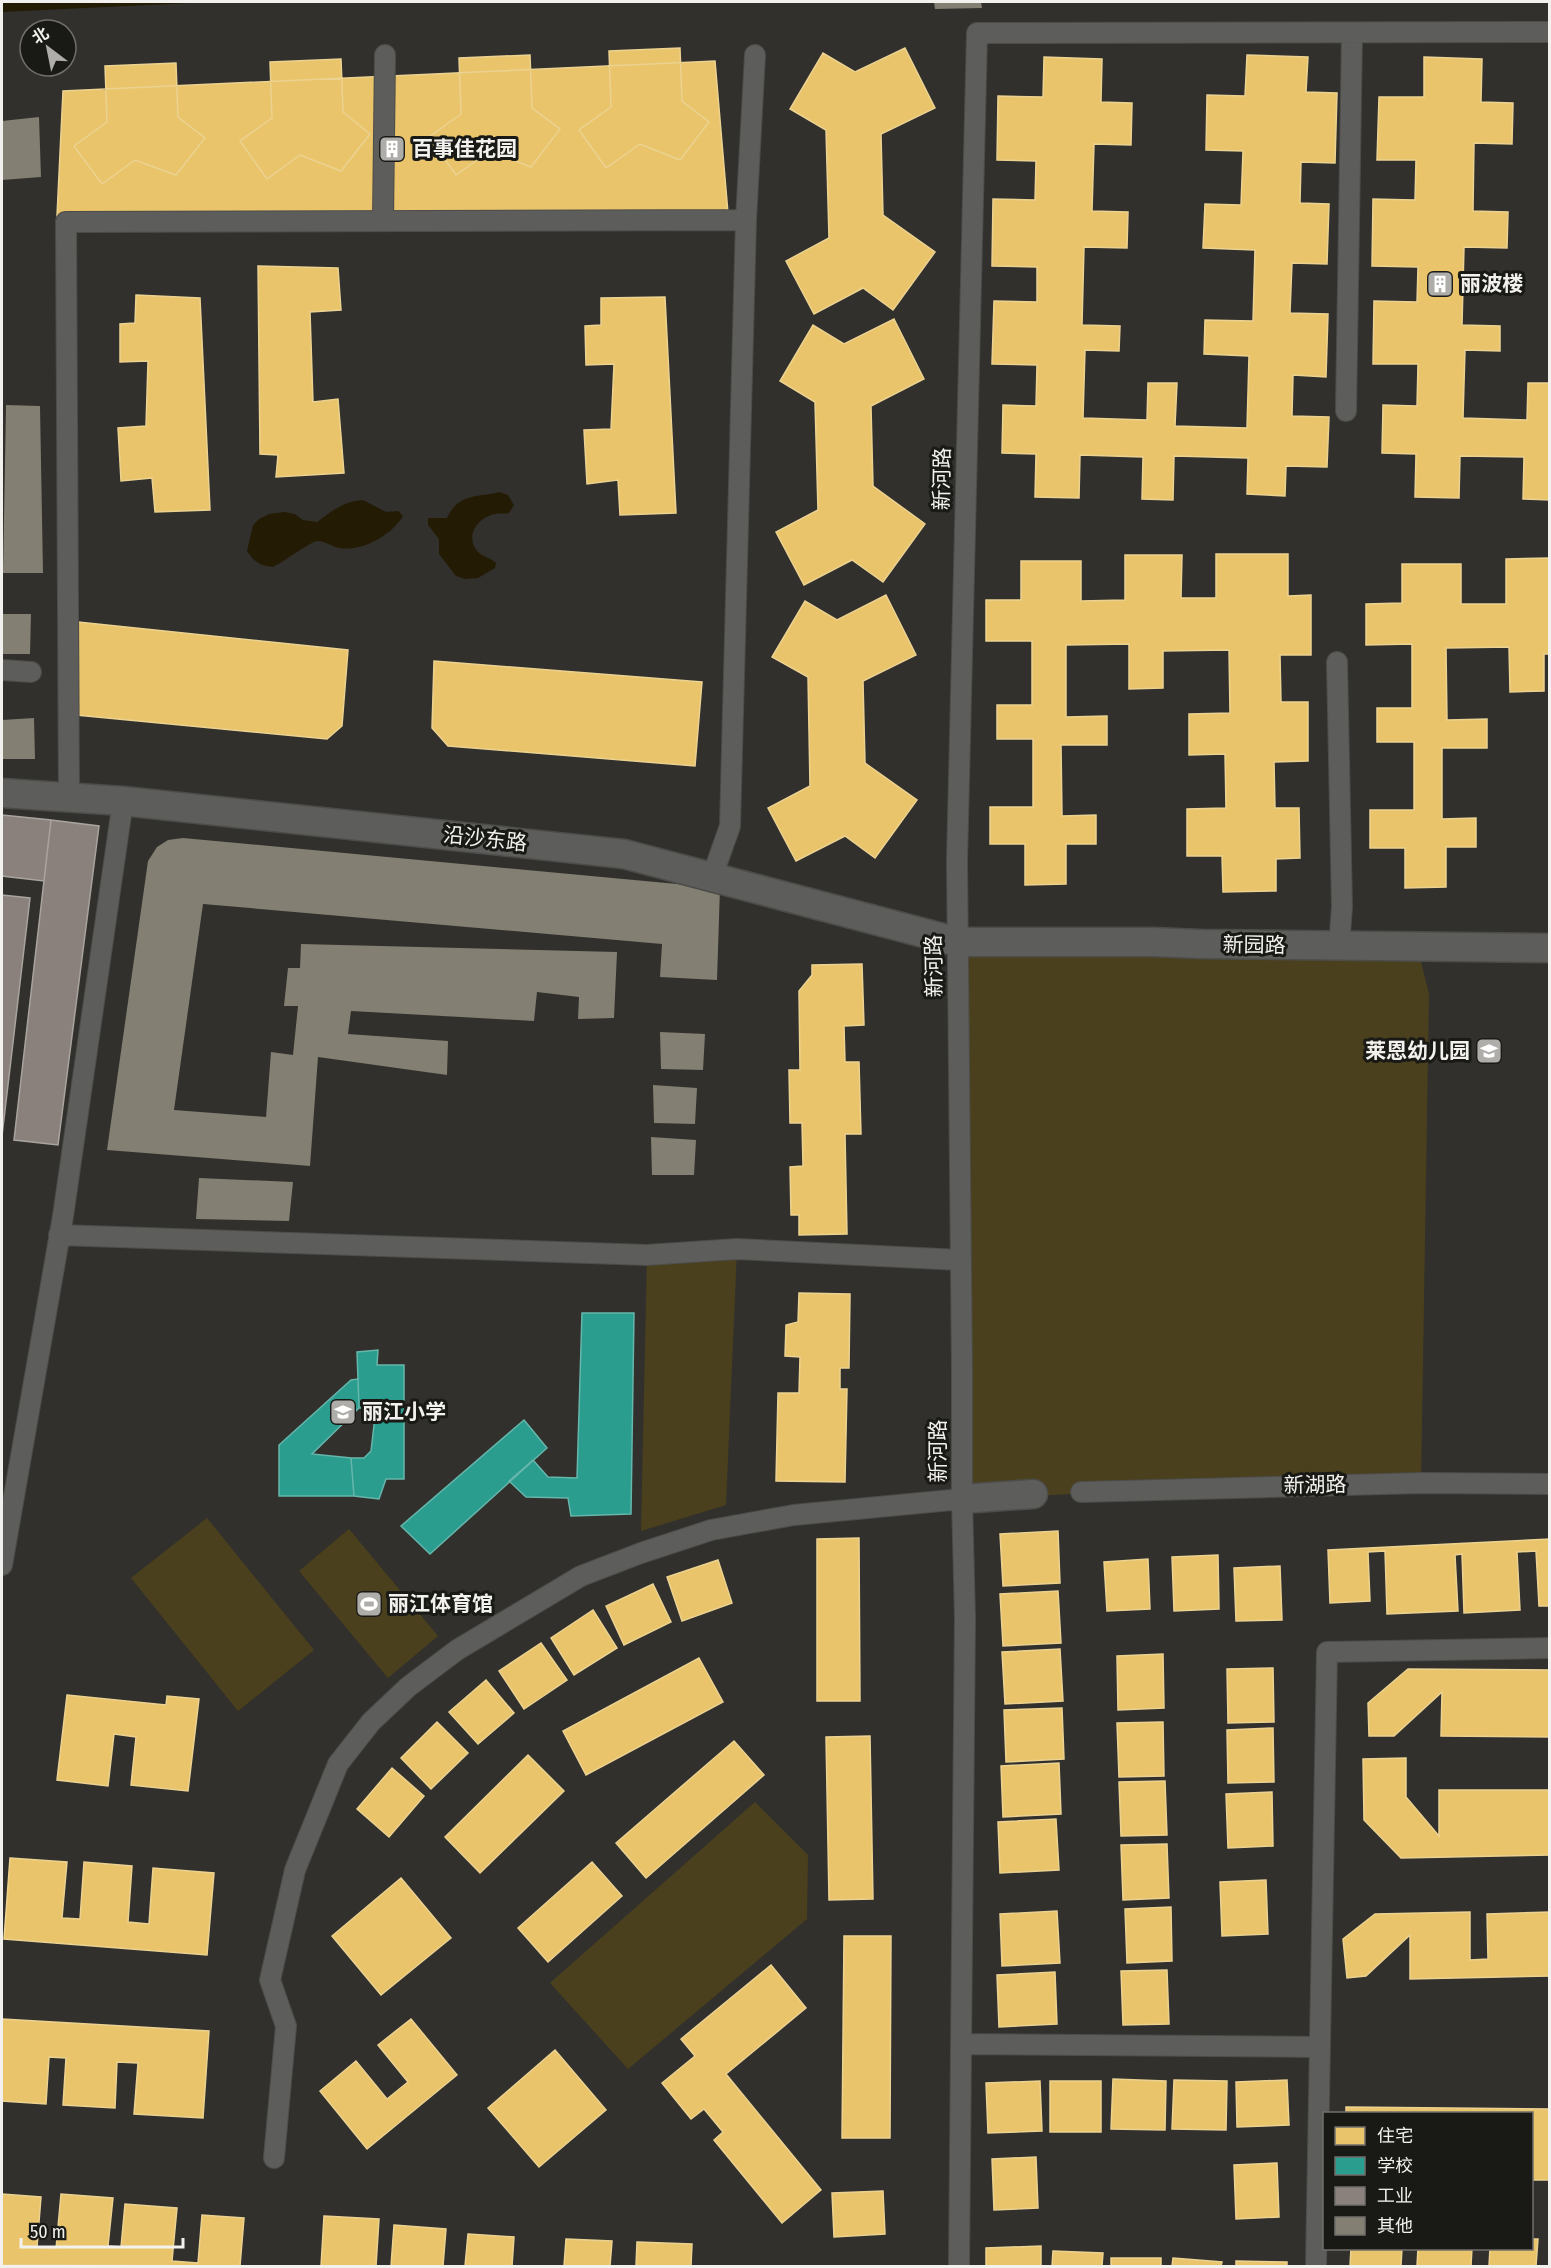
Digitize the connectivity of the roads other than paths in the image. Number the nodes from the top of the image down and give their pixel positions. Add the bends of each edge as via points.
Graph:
1 (1550, 32) edge
2 (1352, 33) junction
3 (386, 55) dead end
4 (754, 56) dead end
5 (746, 220) junction
6 (383, 221) junction
7 (1346, 411) dead end
8 (1337, 662) dead end
9 (2, 670) edge
10 (31, 672) dead end
11 (2, 793) edge
12 (69, 797) junction
13 (123, 801) junction
14 (711, 878) junction
15 (958, 942) junction
16 (1339, 946) junction
17 (1550, 948) edge
18 (59, 1234) junction
19 (961, 1260) junction
20 (1550, 1484) edge
21 (1082, 1492) dead end
22 (1033, 1494) dead end
23 (962, 1499) junction
24 (2, 1565) edge
25 (1550, 1648) edge
26 (961, 2044) junction
27 (1320, 2047) junction
28 (274, 2158) dead end
29 (959, 2266) edge
30 (1316, 2266) edge

1 - 2 street, 新河路
2 - 7 street
2 - 15 street, 新河路 via 977,33
3 - 6 street
4 - 5 street
5 - 6 street
5 - 14 street via 730,826
6 - 12 street via 66,222
8 - 16 street via 1342,907
9 - 10 street
11 - 12 street, 沿沙东路
12 - 13 street, 沿沙东路
13 - 14 street, 沿沙东路 via 624,854
13 - 18 street
14 - 15 street, 沿沙东路
15 - 16 street, 新园路
15 - 19 street, 新河路
16 - 17 street, 新园路
18 - 19 street via 647,1255 736,1249
18 - 24 street
19 - 23 street, 新河路
20 - 21 street, 新湖路 via 1421,1483
22 - 23 street
23 - 26 street, 新河路 via 965,1618
23 - 28 street via 794,1515 711,1530 641,1553 581,1576 457,1650 408,1687 371,1722 338,1764 309,1834 295,1870 272,1969 270,1980 286,2026
25 - 27 street via 1327,1652
26 - 27 street
26 - 29 street, 新河路
27 - 30 street

